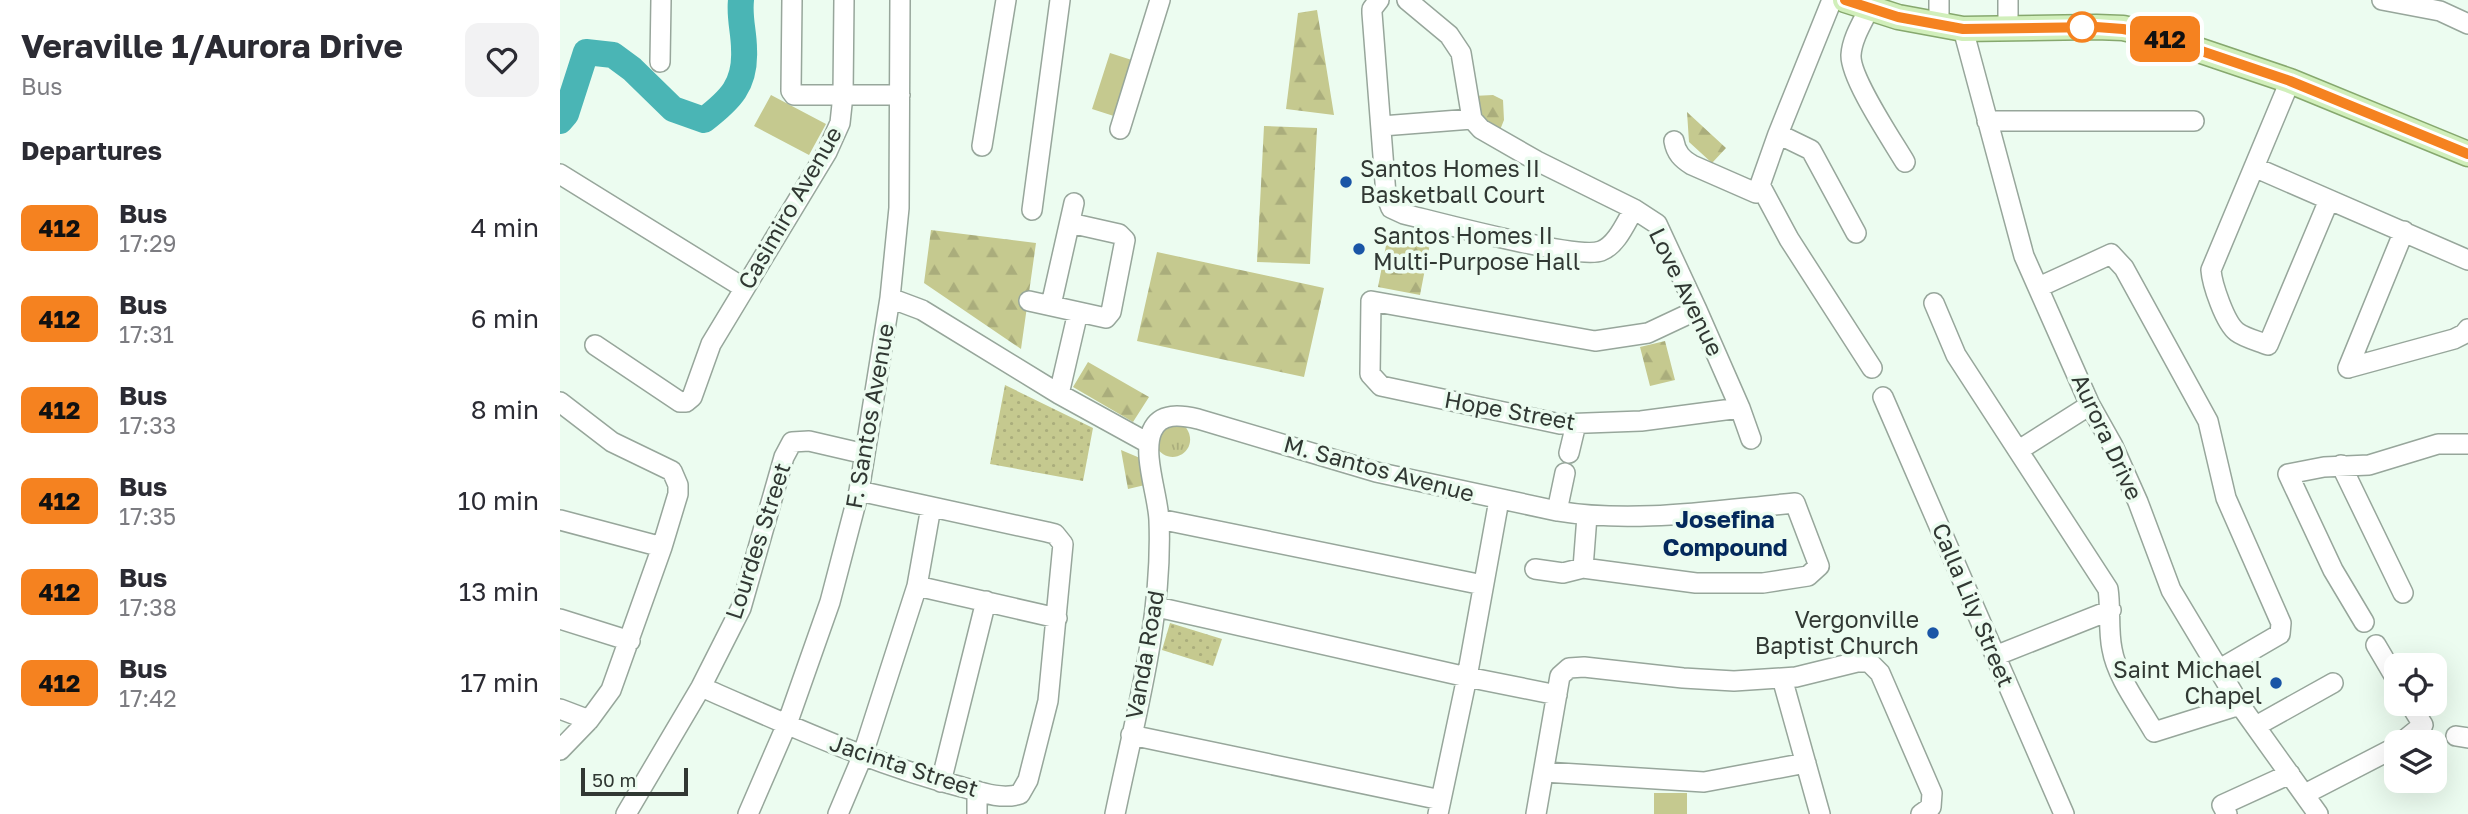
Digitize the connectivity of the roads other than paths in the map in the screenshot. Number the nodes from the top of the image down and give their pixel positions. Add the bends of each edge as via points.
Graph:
1 (661, 0) edge
2 (792, 0) edge
3 (844, 0) edge
4 (900, 0) edge
5 (1006, 0) edge
6 (1060, 0) edge
7 (1160, 0) edge
8 (1379, 0) edge
9 (1408, 0) edge
10 (1832, 0) edge
11 (1845, 0) edge
12 (1939, 0) edge
13 (2008, 0) edge
14 (2382, 0) edge
15 (1869, 9) junction
16 (2468, 24) edge
17 (1951, 27) junction
18 (2008, 29) junction
19 (660, 62) dead end
20 (2290, 81) junction
21 (843, 95) junction
22 (900, 95) junction
23 (1472, 119) junction
24 (1987, 121) junction
25 (2194, 121) dead end
26 (1382, 126) junction
27 (1120, 129) dead end
28 (1778, 134) junction
29 (1674, 141) dead end
30 (982, 146) dead end
31 (2468, 154) edge
32 (1905, 162) dead end
33 (2254, 167) junction
34 (560, 174) edge
35 (1760, 185) junction
36 (2329, 200) junction
37 (1634, 209) junction
38 (1032, 210) dead end
39 (2404, 231) junction
40 (1856, 233) dead end
41 (2468, 260) edge
42 (2039, 287) junction
43 (744, 288) junction
44 (890, 298) junction
45 (1029, 301) dead end
46 (1934, 303) dead end
47 (1051, 305) junction
48 (1697, 310) junction
49 (1077, 312) junction
50 (2468, 329) edge
51 (595, 345) dead end
52 (1872, 368) dead end
53 (1059, 394) junction
54 (1883, 397) dead end
55 (560, 402) edge
56 (2090, 405) junction
57 (1740, 408) junction
58 (1576, 424) junction
59 (1751, 439) dead end
60 (1148, 443) junction
61 (2468, 444) edge
62 (2019, 450) junction
63 (1569, 453) dead end
64 (865, 454) junction
65 (2341, 465) junction
66 (1565, 473) dead end
67 (859, 491) junction
68 (1499, 500) junction
69 (931, 507) junction
70 (1557, 511) junction
71 (1587, 516) junction
72 (1159, 519) junction
73 (560, 520) edge
74 (662, 547) junction
75 (1583, 568) junction
76 (1535, 569) dead end
77 (1483, 585) junction
78 (917, 586) junction
79 (2403, 593) dead end
80 (986, 601) junction
81 (1157, 607) junction
82 (2111, 610) junction
83 (1057, 618) junction
84 (560, 619) edge
85 (2364, 622) dead end
86 (630, 641) junction
87 (2376, 645) dead end
88 (1995, 656) junction
89 (2384, 659) edge
90 (2218, 670) junction
91 (1467, 677) junction
92 (1782, 678) junction
93 (2333, 683) dead end
94 (701, 687) junction
95 (1557, 695) junction
96 (2240, 705) junction
97 (560, 709) edge
98 (2417, 716) edge
99 (589, 720) junction
100 (787, 724) junction
101 (2256, 726) junction
102 (2417, 730) edge
103 (1131, 735) junction
104 (560, 750) edge
105 (2384, 753) edge
106 (862, 757) junction
107 (1806, 763) junction
108 (1544, 772) junction
109 (2290, 774) junction
110 (941, 782) junction
111 (977, 791) junction
112 (2305, 794) junction
113 (1440, 807) edge
114 (1926, 810) edge
115 (626, 814) edge
116 (748, 814) edge
117 (838, 814) edge
118 (976, 814) edge
119 (1115, 814) edge
120 (1536, 814) edge
121 (1820, 814) edge
122 (2064, 814) edge
123 (2227, 814) edge
124 (2318, 814) edge

1 - 19 street
2 - 21 street via 791,91
3 - 21 street, Casimiro Avenue
4 - 22 street, F. Santos Avenue
5 - 30 street
6 - 38 street
7 - 27 street
8 - 26 street via 1372,9
9 - 23 street via 1449,35 1461,53
10 - 28 street
11 - 15 main road
12 - 17 street, Aurora Drive
13 - 18 street
14 - 16 street via 2440,12
15 - 17 main road
15 - 32 street via 1851,54 1853,72
17 - 18 main road
17 - 24 street, Aurora Drive
18 - 20 main road via 2136,30
20 - 31 main road
20 - 33 street
21 - 22 street
21 - 43 street, Casimiro Avenue via 840,123 827,152
22 - 44 street, F. Santos Avenue via 899,208
23 - 26 street
23 - 37 street, Love Avenue via 1481,129 1537,161
24 - 25 street
24 - 42 street, Aurora Drive via 2024,256
26 - 37 street via 1386,195 1391,208 1404,214 1588,253 1607,248
28 - 35 street
28 - 40 street via 1811,150
29 - 35 street via 1675,151 1692,165 1756,193
33 - 36 street
33 - 36 street via 2211,271 2211,281 2237,332 2268,345
34 - 43 street
35 - 52 street
36 - 39 street
37 - 48 street, Love Avenue via 1657,224
39 - 41 street
39 - 50 street via 2348,368 2454,339
42 - 56 street, Aurora Drive
42 - 90 street via 2111,254 2208,421 2226,498 2281,622 2280,634
43 - 51 street, Casimiro Avenue via 711,344 692,397 686,402
44 - 53 street via 922,310
44 - 64 street, F. Santos Avenue
45 - 47 street
46 - 62 street via 1953,351
47 - 49 street
47 - 49 street via 1072,213 1125,240 1109,316
48 - 57 street, Love Avenue
48 - 58 street, Hope Street via 1648,333 1595,341 1371,301 1370,374 1381,386
49 - 53 street
53 - 60 street
54 - 88 street, Calla Lily Street
55 - 74 street via 612,442 672,471 678,494
56 - 62 street
56 - 90 street, Aurora Drive via 2138,502 2171,590
57 - 58 street, Hope Street
57 - 59 street, Love Avenue
58 - 63 street
60 - 68 street, M. Santos Avenue via 1153,428 1164,418 1178,415 1376,472
60 - 72 street, Vanda Road
61 - 65 street via 2438,443 2369,465
62 - 82 street via 2108,589
64 - 67 street, F. Santos Avenue
64 - 94 street, Lourdes Street via 809,440 792,442 741,608
65 - 79 street
65 - 85 street via 2288,474 2333,570
66 - 70 street
67 - 69 street
67 - 100 street, F. Santos Avenue via 830,602
68 - 70 street, M. Santos Avenue
68 - 77 street
69 - 78 street
69 - 83 street, Jacinta Street via 1060,538 1064,551
70 - 71 street, M. Santos Avenue
71 - 75 street
71 - 75 street, M. Santos Avenue via 1795,503 1819,566 1808,576 1763,583 1696,583
72 - 77 street
72 - 81 street, Vanda Road
73 - 74 street
74 - 86 street
75 - 76 street via 1563,573
77 - 91 street
78 - 80 street
78 - 106 street
80 - 83 street
80 - 110 street
81 - 91 street
81 - 103 street, Vanda Road
82 - 88 street
82 - 96 street via 2115,660 2154,732
83 - 111 street, Jacinta Street via 1048,701 1025,788 1013,796
84 - 86 street
86 - 99 street via 611,690
87 - 89 street
88 - 122 street, Calla Lily Street
90 - 96 street, Aurora Drive
91 - 95 street
91 - 113 street
92 - 95 street via 1734,681 1569,668 1560,676
92 - 107 street
92 - 114 street via 1857,662 1876,667 1932,793
93 - 101 street
94 - 100 street, Jacinta Street
94 - 115 street, Lourdes Street
95 - 108 street
96 - 101 street, Aurora Drive
97 - 99 street
98 - 102 street via 2423,725
99 - 104 street
100 - 106 street, Jacinta Street
100 - 116 street, F. Santos Avenue
101 - 109 street, Aurora Drive
103 - 113 street
103 - 119 street, Vanda Road
105 - 112 street
106 - 110 street, Jacinta Street
106 - 117 street
107 - 108 street via 1704,782
107 - 121 street
108 - 120 street
109 - 112 street, Aurora Drive
109 - 123 street via 2222,805
110 - 111 street, Jacinta Street
111 - 118 street
112 - 124 street, Aurora Drive

